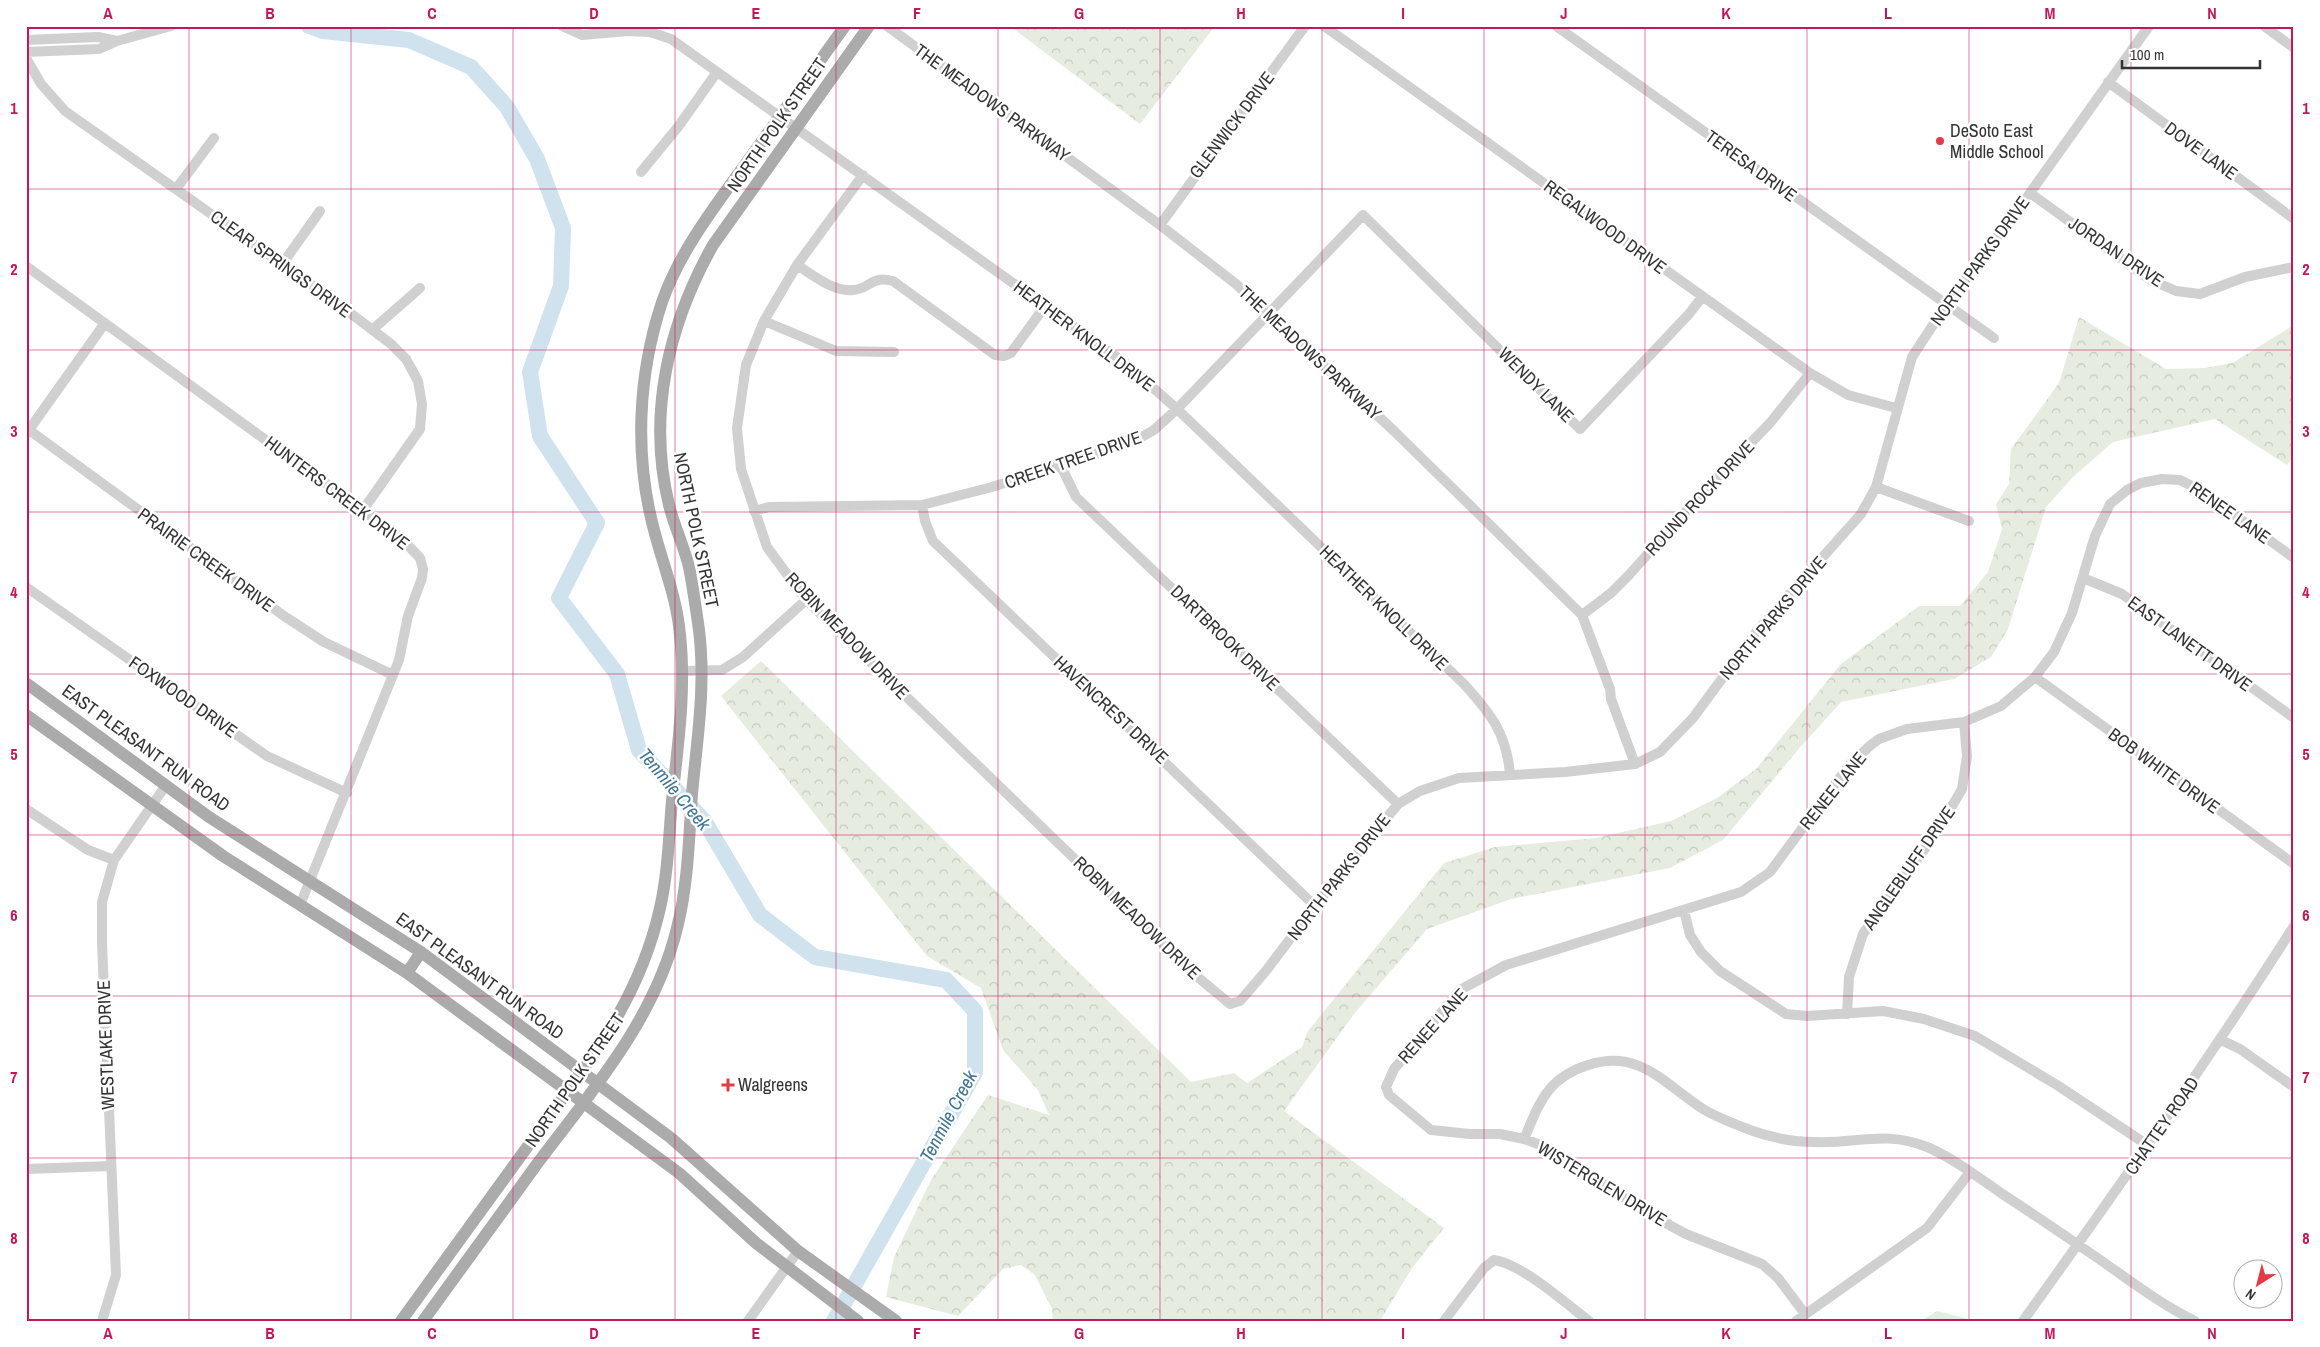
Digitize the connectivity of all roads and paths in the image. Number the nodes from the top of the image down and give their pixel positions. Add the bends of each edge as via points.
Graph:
1 (171, 26) edge
2 (562, 26) edge
3 (845, 26) edge
4 (869, 26) edge
5 (887, 26) edge
6 (1305, 26) edge
7 (1324, 26) edge
8 (1556, 26) edge
9 (2149, 26) edge
10 (2264, 26) edge
11 (26, 40) edge
12 (117, 41) junction
13 (2294, 48) edge
14 (26, 52) edge
15 (26, 58) edge
16 (717, 72) junction
17 (2108, 82) junction
18 (780, 117) junction
19 (797, 128) junction
20 (214, 138) dead end
21 (641, 172) dead end
22 (864, 175) junction
23 (176, 190) junction
24 (2030, 193) junction
25 (320, 211) dead end
26 (1363, 215) joint
27 (2294, 219) edge
28 (1160, 225) junction
29 (283, 263) junction
30 (797, 265) junction
31 (26, 266) edge
32 (2294, 268) edge
33 (420, 288) dead end
34 (1702, 297) junction
35 (1946, 305) junction
36 (1045, 306) junction
37 (1267, 313) junction
38 (764, 321) junction
39 (105, 323) junction
40 (372, 330) junction
41 (1994, 338) dead end
42 (894, 352) dead end
43 (1810, 373) junction
44 (1896, 408) junction
45 (1177, 409) junction
46 (28, 432) edge
47 (1061, 466) junction
48 (1876, 487) junction
49 (922, 505) junction
50 (363, 510) junction
51 (754, 511) junction
52 (1969, 521) dead end
53 (2294, 558) edge
54 (2083, 578) junction
55 (26, 587) edge
56 (806, 600) junction
57 (1582, 615) junction
58 (683, 671) junction
59 (703, 671) junction
60 (393, 675) junction
61 (2035, 677) junction
62 (26, 683) edge
63 (26, 715) edge
64 (2294, 718) edge
65 (1964, 722) junction
66 (1635, 764) junction
67 (1510, 775) junction
68 (166, 785) junction
69 (347, 793) junction
70 (1398, 804) junction
71 (152, 805) junction
72 (26, 809) edge
73 (114, 860) junction
74 (2294, 864) edge
75 (311, 883) junction
76 (300, 905) junction
77 (1315, 906) junction
78 (1684, 910) junction
79 (2294, 926) edge
80 (421, 952) junction
81 (407, 973) junction
82 (1230, 1004) joint
83 (1847, 1014) junction
84 (2221, 1040) junction
85 (583, 1072) junction
86 (598, 1083) junction
87 (1386, 1087) joint
88 (2294, 1087) edge
89 (567, 1092) junction
90 (583, 1104) junction
91 (1524, 1138) junction
92 (2148, 1146) junction
93 (691, 1155) junction
94 (111, 1166) junction
95 (26, 1169) edge
96 (1970, 1172) junction
97 (679, 1173) junction
98 (498, 1187) junction
99 (512, 1197) junction
100 (2078, 1244) junction
101 (798, 1251) junction
102 (787, 1268) junction
103 (1805, 1314) junction
104 (102, 1321) edge
105 (401, 1321) edge
106 (423, 1321) edge
107 (748, 1321) edge
108 (858, 1321) edge
109 (896, 1321) edge
110 (1444, 1321) edge
111 (1589, 1321) edge
112 (1796, 1321) edge
113 (2023, 1321) edge
114 (2195, 1321) edge

1 - 12 street
2 - 16 street, HEATHER KNOLL DRIVE via 582,36 650,32 671,39
3 - 18 main road, NORTH POLK STREET
4 - 19 main road, NORTH POLK STREET
5 - 28 street, THE MEADOWS PARKWAY
6 - 28 street, GLENWICK DRIVE
7 - 34 street, REGALWOOD DRIVE
8 - 35 street, TERESA DRIVE
9 - 17 street, NORTH PARKS DRIVE
10 - 13 street
11 - 12 street via 98,37
12 - 14 street via 99,49
15 - 23 street, CLEAR SPRINGS DRIVE via 41,84 65,111
16 - 18 street, HEATHER KNOLL DRIVE
16 - 21 street
17 - 24 street, NORTH PARKS DRIVE
17 - 27 street, DOVE LANE
18 - 19 street, HEATHER KNOLL DRIVE
18 - 58 main road, NORTH POLK STREET via 713,209 681,261 663,300 648,357 641,439 644,487 674,595
19 - 22 street, HEATHER KNOLL DRIVE
19 - 59 main road, NORTH POLK STREET via 698,271 669,348 662,386 660,454 669,505 688,565
20 - 23 street
22 - 30 street, ROBIN MEADOW DRIVE
22 - 36 street, HEATHER KNOLL DRIVE
23 - 29 street, CLEAR SPRINGS DRIVE
24 - 32 street, JORDAN DRIVE via 2149,279 2176,291 2200,294 2245,277
24 - 35 street, NORTH PARKS DRIVE
25 - 29 street
26 - 34 street, WENDY LANE via 1580,429
26 - 37 street, CREEK TREE DRIVE
28 - 37 street, THE MEADOWS PARKWAY via 1236,284
29 - 40 street, CLEAR SPRINGS DRIVE
30 - 36 street via 842,290 855,290 881,278 893,281 995,355 1011,353
30 - 38 street, ROBIN MEADOW DRIVE
31 - 39 street, HUNTERS CREEK DRIVE
33 - 40 street
34 - 43 street, REGALWOOD DRIVE
35 - 41 street, TERESA DRIVE
35 - 44 street, NORTH PARKS DRIVE via 1912,357
36 - 45 street, HEATHER KNOLL DRIVE via 1124,363
37 - 45 street, CREEK TREE DRIVE
37 - 57 street, THE MEADOWS PARKWAY
38 - 42 street via 836,350
38 - 51 street, ROBIN MEADOW DRIVE via 746,365 737,428 741,469
39 - 46 street
39 - 50 street, HUNTERS CREEK DRIVE
40 - 50 street, CLEAR SPRINGS DRIVE via 406,359 418,381 422,404 420,429
43 - 44 street, REGALWOOD DRIVE via 1848,395
43 - 57 street, ROUND ROCK DRIVE via 1770,423 1702,493 1630,575
44 - 48 street, NORTH PARKS DRIVE
45 - 47 street, CREEK TREE DRIVE via 1154,430 1134,442
45 - 67 street, HEATHER KNOLL DRIVE via 1464,684 1491,714 1506,748
46 - 60 street, PRAIRIE CREEK DRIVE via 284,616 324,642
47 - 49 street, CREEK TREE DRIVE via 968,495
47 - 70 street, DARTBROOK DRIVE via 1076,497
48 - 52 street
48 - 66 street, NORTH PARKS DRIVE via 1861,514 1757,631 1693,718 1660,752
49 - 51 street, CREEK TREE DRIVE via 769,507
49 - 77 street, HAVENCREST DRIVE via 933,541
50 - 60 street, HUNTERS CREEK DRIVE via 402,539 420,558 423,569
51 - 56 street, ROBIN MEADOW DRIVE via 767,548
53 - 54 street, RENEE LANE via 2200,490 2180,480 2162,479 2141,483 2110,504 2095,536
54 - 61 street, RENEE LANE via 2072,613 2054,652
54 - 64 street, EAST LANETT DRIVE via 2122,594
55 - 69 street, FOXWOOD DRIVE via 267,756
56 - 59 street via 743,658 722,670
56 - 82 street, ROBIN MEADOW DRIVE via 1187,967
57 - 66 street, THE MEADOWS PARKWAY
58 - 59 street
58 - 85 main road, NORTH POLK STREET via 661,906 643,965 606,1038
59 - 86 main road, NORTH POLK STREET via 678,927 660,983
60 - 69 street, HUNTERS CREEK DRIVE
61 - 65 street, RENEE LANE via 2001,706
61 - 74 street, BOB WHITE DRIVE
62 - 68 main road, EAST PLEASANT RUN ROAD
63 - 71 main road
65 - 78 street, RENEE LANE via 1907,729 1879,739 1850,764 1770,872 1741,892
65 - 83 street, ANGLEBLUFF DRIVE via 1967,756 1962,789 1937,832 1863,934 1849,977
66 - 67 street, NORTH PARKS DRIVE
67 - 70 street, NORTH PARKS DRIVE via 1459,778 1420,791
68 - 71 street, WESTLAKE DRIVE
68 - 75 main road, EAST PLEASANT RUN ROAD
69 - 75 street, HUNTERS CREEK DRIVE
70 - 77 street, NORTH PARKS DRIVE
71 - 73 street, WESTLAKE DRIVE
71 - 76 main road via 223,856
72 - 73 street via 88,850
73 - 94 street, WESTLAKE DRIVE via 102,902
75 - 76 street, HUNTERS CREEK DRIVE
75 - 80 main road, EAST PLEASANT RUN ROAD
76 - 81 main road
77 - 82 street, NORTH PARKS DRIVE via 1240,1001
78 - 83 street via 1690,935 1701,952 1746,990 1786,1014
78 - 87 street, RENEE LANE via 1506,966 1460,990 1394,1069
79 - 84 street, CHATTEY ROAD
80 - 81 main road
80 - 85 main road, EAST PLEASANT RUN ROAD
81 - 89 main road
83 - 92 street via 1884,1011 1924,1019 1975,1036 2057,1085
84 - 88 street via 2240,1049
84 - 92 street, CHATTEY ROAD
85 - 86 main road, EAST PLEASANT RUN ROAD
85 - 89 main road, NORTH POLK STREET
86 - 90 main road, NORTH POLK STREET
86 - 93 main road, EAST PLEASANT RUN ROAD
87 - 91 street, WISTERGLEN DRIVE via 1400,1105 1431,1130
89 - 90 main road
89 - 98 main road, NORTH POLK STREET
90 - 97 main road
90 - 99 main road, NORTH POLK STREET
91 - 96 street via 1540,1100 1550,1086 1572,1070 1623,1060 1657,1074 1703,1109 1744,1128 1775,1138 1816,1143 1874,1137 1909,1140 1930,1148
91 - 103 street, WISTERGLEN DRIVE via 1549,1148 1655,1218 1762,1264 1778,1278
92 - 100 street, CHATTEY ROAD
93 - 97 main road
93 - 101 main road, EAST PLEASANT RUN ROAD
94 - 95 street
94 - 104 street, WESTLAKE DRIVE via 116,1275
96 - 100 street
96 - 103 street via 1927,1228
97 - 102 main road
98 - 99 main road
98 - 105 main road, NORTH POLK STREET
99 - 106 main road, NORTH POLK STREET
100 - 113 street, CHATTEY ROAD
100 - 114 street
101 - 102 street
101 - 109 main road, EAST PLEASANT RUN ROAD
102 - 107 street
102 - 108 main road
103 - 112 street
110 - 111 street via 1484,1268 1494,1260 1509,1264

